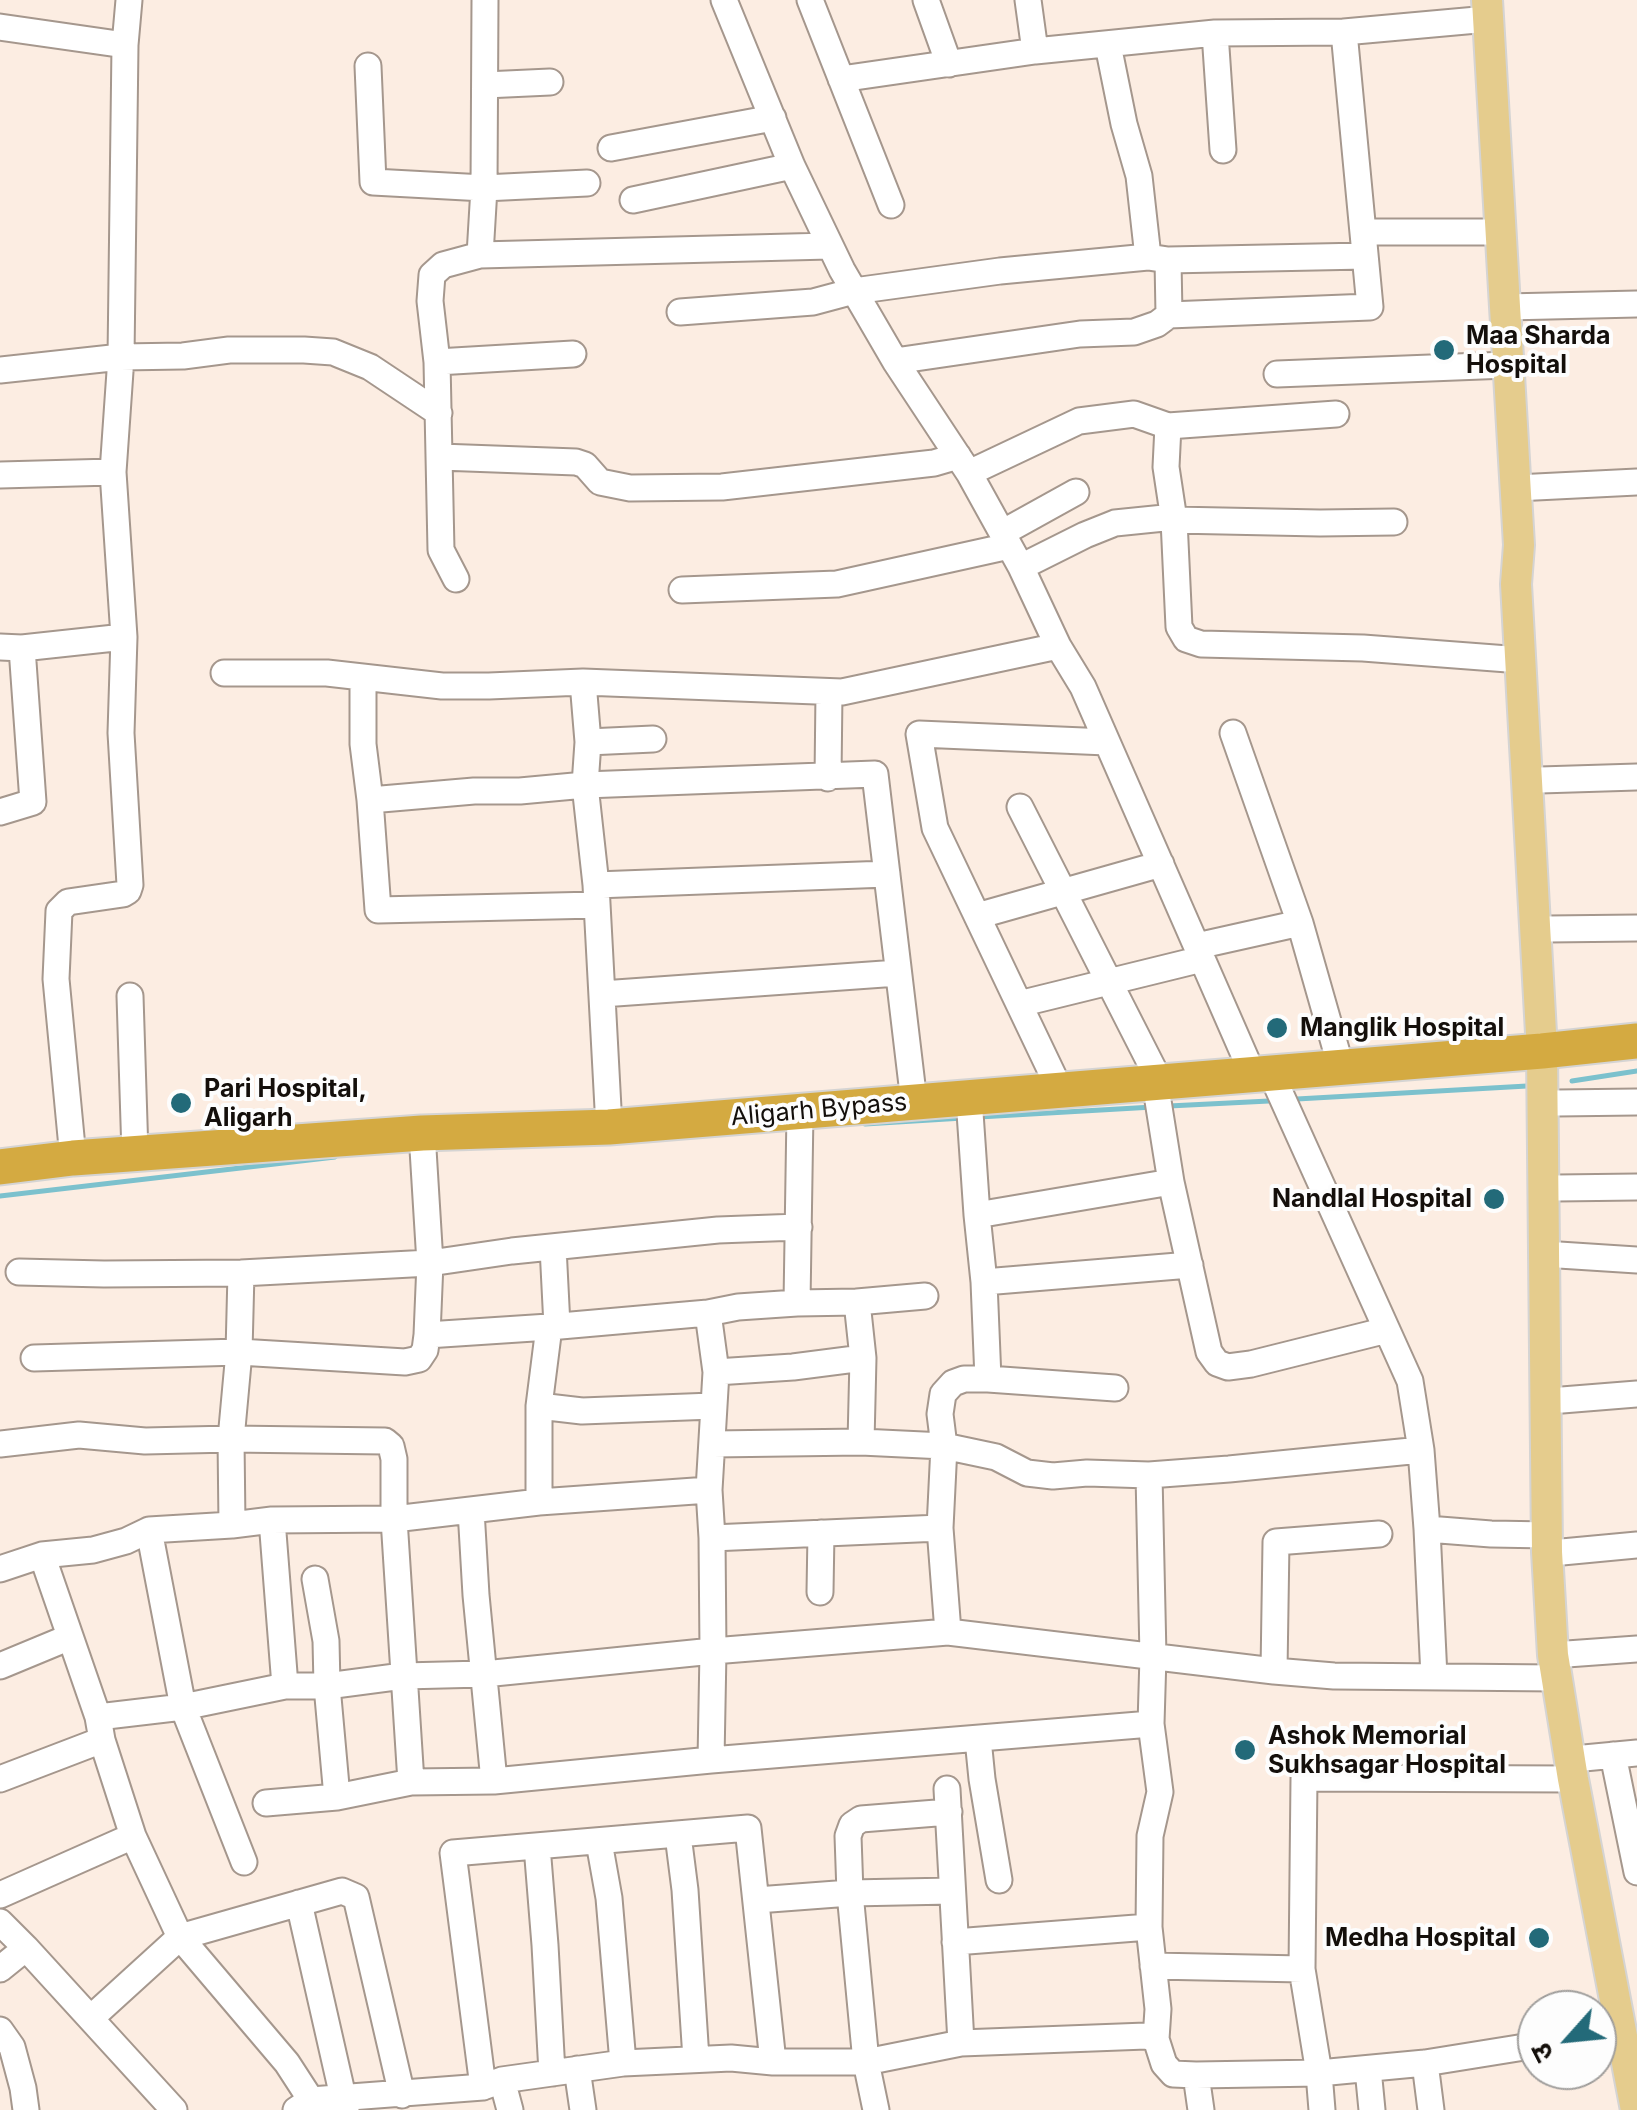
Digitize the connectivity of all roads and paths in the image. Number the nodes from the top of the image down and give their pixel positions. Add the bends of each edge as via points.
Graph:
1 (129, 0) edge
2 (485, 0) edge
3 (724, 0) edge
4 (810, 0) edge
5 (926, 0) edge
6 (1028, 0) edge
7 (1487, 10) edge
8 (0, 27) edge
9 (1344, 32) junction
10 (1215, 33) junction
11 (125, 45) junction
12 (1108, 46) junction
13 (1036, 51) junction
14 (949, 64) junction
15 (368, 66) dead end
16 (841, 79) junction
17 (550, 82) dead end
18 (485, 84) junction
19 (772, 118) junction
20 (611, 148) dead end
21 (1223, 150) dead end
22 (792, 166) junction
23 (587, 183) dead end
24 (484, 188) junction
25 (633, 200) dead end
26 (891, 205) dead end
27 (1500, 232) junction
28 (1364, 244) junction
29 (829, 246) junction
30 (480, 255) junction
31 (1158, 258) junction
32 (854, 291) junction
33 (1637, 304) edge
34 (1506, 307) junction
35 (680, 312) dead end
36 (1168, 315) junction
37 (573, 354) dead end
38 (120, 357) junction
39 (895, 361) junction
40 (437, 362) junction
41 (1508, 365) junction
42 (0, 370) edge
43 (1277, 374) dead end
44 (438, 413) junction
45 (1336, 414) dead end
46 (1168, 426) junction
47 (440, 457) junction
48 (963, 465) junction
49 (113, 472) junction
50 (0, 476) edge
51 (1637, 482) edge
52 (1516, 488) junction
53 (1076, 492) dead end
54 (1174, 518) junction
55 (1394, 522) dead end
56 (1519, 546) junction
57 (1011, 549) junction
58 (456, 579) dead end
59 (682, 590) dead end
60 (124, 636) junction
61 (1058, 646) junction
62 (11, 648) edge
63 (1520, 660) junction
64 (224, 673) dead end
65 (363, 678) junction
66 (583, 682) junction
67 (829, 692) junction
68 (1232, 732) dead end
69 (653, 739) dead end
70 (588, 742) junction
71 (1108, 742) junction
72 (1637, 777) edge
73 (828, 778) junction
74 (1540, 780) junction
75 (586, 786) junction
76 (370, 800) junction
77 (1020, 807) dead end
78 (0, 812) edge
79 (1161, 864) junction
80 (886, 874) junction
81 (1062, 890) junction
82 (596, 895) junction
83 (977, 916) junction
84 (1300, 922) junction
85 (1637, 928) edge
86 (1548, 929) junction
87 (1200, 952) junction
88 (898, 973) junction
89 (1109, 982) junction
90 (602, 994) junction
91 (130, 996) dead end
92 (1019, 1004) junction
93 (1637, 1041) edge
94 (1548, 1051) junction
95 (1341, 1067) junction
96 (1262, 1074) junction
97 (1060, 1090) junction
98 (1158, 1092) junction
99 (914, 1102) junction
100 (1637, 1102) edge
101 (1557, 1103) junction
102 (970, 1109) junction
103 (800, 1122) junction
104 (609, 1127) junction
105 (422, 1145) junction
106 (135, 1154) junction
107 (73, 1158) junction
108 (0, 1168) edge
109 (1170, 1182) junction
110 (1637, 1187) edge
111 (1558, 1188) junction
112 (977, 1215) junction
113 (799, 1227) junction
114 (553, 1247) junction
115 (1560, 1255) junction
116 (1637, 1260) edge
117 (430, 1262) junction
118 (1190, 1265) junction
119 (19, 1272) dead end
120 (242, 1272) junction
121 (984, 1282) junction
122 (926, 1296) dead end
123 (857, 1302) junction
124 (797, 1303) junction
125 (708, 1312) junction
126 (553, 1326) junction
127 (1387, 1330) junction
128 (428, 1335) junction
129 (239, 1352) junction
130 (34, 1358) dead end
131 (862, 1358) junction
132 (716, 1372) junction
133 (988, 1378) junction
134 (1115, 1388) dead end
135 (1637, 1394) edge
136 (1562, 1400) junction
137 (539, 1406) junction
138 (713, 1406) junction
139 (1555, 1434) junction
140 (230, 1439) junction
141 (862, 1442) junction
142 (0, 1444) edge
143 (713, 1444) junction
144 (944, 1446) junction
145 (1422, 1450) junction
146 (1149, 1475) junction
147 (709, 1490) junction
148 (539, 1502) junction
149 (471, 1510) junction
150 (394, 1519) junction
151 (272, 1520) junction
152 (232, 1525) junction
153 (940, 1528) junction
154 (1426, 1529) junction
155 (150, 1530) junction
156 (820, 1533) junction
157 (1379, 1534) dead end
158 (712, 1538) junction
159 (1555, 1543) junction
160 (1637, 1545) edge
161 (42, 1554) junction
162 (0, 1569) edge
163 (315, 1579) dead end
164 (820, 1592) dead end
165 (948, 1632) junction
166 (70, 1637) junction
167 (1637, 1649) edge
168 (713, 1652) junction
169 (1153, 1656) junction
170 (1559, 1662) junction
171 (0, 1666) edge
172 (1274, 1671) junction
173 (484, 1674) junction
174 (402, 1676) junction
175 (1434, 1677) junction
176 (284, 1686) junction
177 (327, 1686) junction
178 (183, 1706) junction
179 (1151, 1724) junction
180 (100, 1728) junction
181 (978, 1740) junction
182 (711, 1760) junction
183 (1602, 1761) edge
184 (0, 1779) edge
185 (494, 1781) junction
186 (411, 1782) junction
187 (337, 1797) junction
188 (266, 1803) dead end
189 (678, 1834) junction
190 (133, 1836) junction
191 (599, 1842) junction
192 (537, 1846) junction
193 (244, 1862) dead end
194 (1637, 1872) edge
195 (999, 1880) dead end
196 (952, 1891) junction
197 (850, 1894) junction
198 (0, 1896) edge
199 (757, 1900) junction
200 (299, 1903) junction
201 (0, 1922) edge
202 (1150, 1927) junction
203 (180, 1937) junction
204 (956, 1942) junction
205 (26, 1948) junction
206 (1153, 1966) junction
207 (0, 1968) edge
208 (1302, 1969) junction
209 (92, 2018) junction
210 (0, 2030) edge
211 (1625, 2032) edge
212 (1156, 2039) junction
213 (961, 2043) junction
214 (1517, 2048) edge
215 (696, 2059) junction
216 (774, 2062) junction
217 (866, 2062) junction
218 (624, 2063) junction
219 (1425, 2063) junction
220 (1368, 2068) junction
221 (565, 2071) junction
222 (1318, 2073) junction
223 (1196, 2074) junction
224 (492, 2084) junction
225 (419, 2099) edge
226 (345, 2104) edge
227 (303, 2105) edge
228 (26, 2110) edge
229 (174, 2110) edge
230 (510, 2110) edge
231 (583, 2110) edge
232 (876, 2110) edge
233 (1201, 2110) edge
234 (1322, 2110) edge
235 (1372, 2110) edge
236 (1431, 2110) edge
237 (1636, 2110) edge

1 - 11 street
2 - 18 street
3 - 19 street
4 - 16 street
5 - 14 street
6 - 13 street
7 - 9 street
7 - 27 main road
8 - 11 street
9 - 10 street
9 - 28 street
10 - 12 street
10 - 21 street
11 - 38 street
12 - 13 street
12 - 31 street
13 - 14 street
14 - 16 street
15 - 24 street via 373,182
16 - 26 street
17 - 18 street
18 - 24 street
19 - 20 street
19 - 22 street
22 - 25 street
22 - 29 street
23 - 24 street
24 - 30 street
27 - 28 street
27 - 34 main road
28 - 31 street
28 - 36 street via 1370,308
29 - 30 street
29 - 32 street
30 - 40 street via 444,265 432,276
31 - 32 street
31 - 36 street
32 - 35 street via 813,302
32 - 39 street
33 - 34 street
34 - 41 main road
36 - 39 street via 1134,332
37 - 40 street
38 - 42 street
38 - 44 street via 333,352
38 - 49 street
39 - 48 street
40 - 44 street
41 - 43 street
41 - 52 main road
44 - 47 street
45 - 46 street
46 - 48 street via 1134,414 1080,421
46 - 54 street
47 - 48 street via 576,462 600,482 630,488 722,487
47 - 58 street via 441,550
48 - 57 street
49 - 50 street
49 - 60 street
51 - 52 street
52 - 56 main road
53 - 57 street
54 - 55 street
54 - 57 street via 1116,523
54 - 63 street via 1186,639
56 - 63 main road
56 - 74 main road via 1528,584
57 - 59 street via 837,584
57 - 61 street
60 - 62 street
60 - 107 street via 121,733 130,885 123,894 68,902 57,919 56,979
61 - 67 street
61 - 71 street
62 - 78 street via 33,802
63 - 94 main road
64 - 65 street
65 - 66 street via 442,686
65 - 76 street
66 - 67 street
66 - 70 street
67 - 73 street
68 - 84 street
69 - 70 street
70 - 75 street
71 - 79 street
71 - 83 street via 918,734 936,828
72 - 74 street
73 - 75 street
73 - 80 street via 875,774
74 - 86 main road
75 - 76 street
75 - 82 street
76 - 82 street via 378,910
77 - 81 street
79 - 81 street
79 - 87 street
80 - 82 street
80 - 88 street
81 - 83 street
81 - 89 street
82 - 90 street
83 - 92 street
84 - 87 street
84 - 95 street
85 - 86 street
86 - 94 main road
87 - 89 street
87 - 96 street
88 - 90 street
88 - 99 street
89 - 92 street
89 - 98 street
90 - 104 street
91 - 106 street
92 - 97 street
93 - 94 highway, Aligarh Bypass
94 - 95 highway, Aligarh Bypass
94 - 101 main road
94 - 139 main road
95 - 96 highway, Aligarh Bypass
96 - 98 highway, Aligarh Bypass
96 - 127 street
97 - 98 highway, Aligarh Bypass
97 - 102 highway, Aligarh Bypass
98 - 109 street
99 - 102 highway, Aligarh Bypass
99 - 103 highway, Aligarh Bypass
100 - 101 street
101 - 111 main road
102 - 112 street
103 - 104 highway, Aligarh Bypass
103 - 113 street
104 - 105 highway, Aligarh Bypass
105 - 106 highway, Aligarh Bypass
105 - 117 street
106 - 107 highway, Aligarh Bypass
107 - 108 highway, Aligarh Bypass
109 - 112 street
109 - 118 street
110 - 111 street
111 - 115 main road
112 - 121 street
113 - 114 street
113 - 124 street
114 - 117 street
114 - 126 street
115 - 116 street
115 - 136 main road
117 - 120 street
117 - 128 street
118 - 121 street
118 - 127 street via 1209,1352 1228,1367
119 - 120 street
120 - 129 street
121 - 133 street
122 - 123 street
123 - 124 street
123 - 131 street
124 - 125 street
125 - 126 street
125 - 132 street
126 - 128 street
126 - 137 street
127 - 145 street via 1410,1381
128 - 129 street via 419,1358 405,1362
129 - 130 street
129 - 140 street
131 - 132 street
131 - 141 street
132 - 138 street
133 - 134 street
133 - 144 street via 964,1379 943,1394
135 - 136 street
136 - 139 main road
137 - 138 street
137 - 148 street
138 - 143 street
139 - 159 main road
140 - 142 street via 79,1435
140 - 150 street via 384,1441 394,1459
140 - 152 street
141 - 143 street
141 - 144 street
143 - 147 street
144 - 146 street via 996,1457 1027,1473
144 - 153 street
145 - 146 street
145 - 154 street
146 - 169 street
147 - 148 street
147 - 158 street
148 - 149 street
149 - 150 street
149 - 173 street
150 - 151 street
150 - 174 street
151 - 152 street
151 - 176 street
152 - 155 street
153 - 156 street
153 - 165 street
154 - 159 street
154 - 175 street
155 - 161 street via 93,1550
155 - 178 street
156 - 158 street
156 - 164 street
157 - 172 street via 1276,1542
158 - 168 street
159 - 160 street
159 - 170 main road
161 - 162 street
161 - 166 street
163 - 177 street
165 - 168 street
165 - 169 street
166 - 171 street
166 - 180 street
167 - 170 street
168 - 173 street
168 - 182 street
169 - 172 street
169 - 179 street
170 - 175 street
170 - 183 main road
172 - 175 street
173 - 174 street
173 - 185 street
174 - 177 street
174 - 186 street
176 - 177 street
176 - 178 street
177 - 187 street
178 - 180 street
178 - 193 street
179 - 181 street
179 - 202 street via 1160,1792 1150,1836
180 - 184 street
180 - 190 street
181 - 182 street
181 - 195 street
182 - 185 street
183 - 194 street
183 - 208 street via 1304,1778
183 - 211 main road
185 - 186 street
186 - 187 street
187 - 188 street
189 - 191 street
189 - 199 street via 748,1828
189 - 215 street
190 - 198 street
190 - 203 street
191 - 192 street
191 - 218 street
192 - 221 street
192 - 224 street via 453,1853
196 - 197 street
196 - 197 street via 948,1800 852,1824
196 - 204 street
197 - 199 street
197 - 217 street
199 - 216 street
200 - 203 street
200 - 225 street via 342,1892 356,1897
200 - 226 street
201 - 205 street
202 - 204 street
202 - 206 street
203 - 209 street
203 - 227 street via 286,2062
204 - 213 street
205 - 207 street
205 - 209 street
206 - 208 street
206 - 212 street
208 - 222 street
209 - 229 street
210 - 228 street via 12,2046
211 - 237 main road
212 - 213 street
212 - 223 street via 1173,2074
213 - 217 street
214 - 219 street
215 - 216 street
215 - 218 street
216 - 217 street
217 - 232 street
218 - 221 street
219 - 220 street
219 - 236 street
220 - 222 street
220 - 235 street
221 - 224 street
221 - 231 street
222 - 223 street
222 - 234 street
223 - 233 street
224 - 225 street
224 - 230 street
225 - 226 street
226 - 227 street

